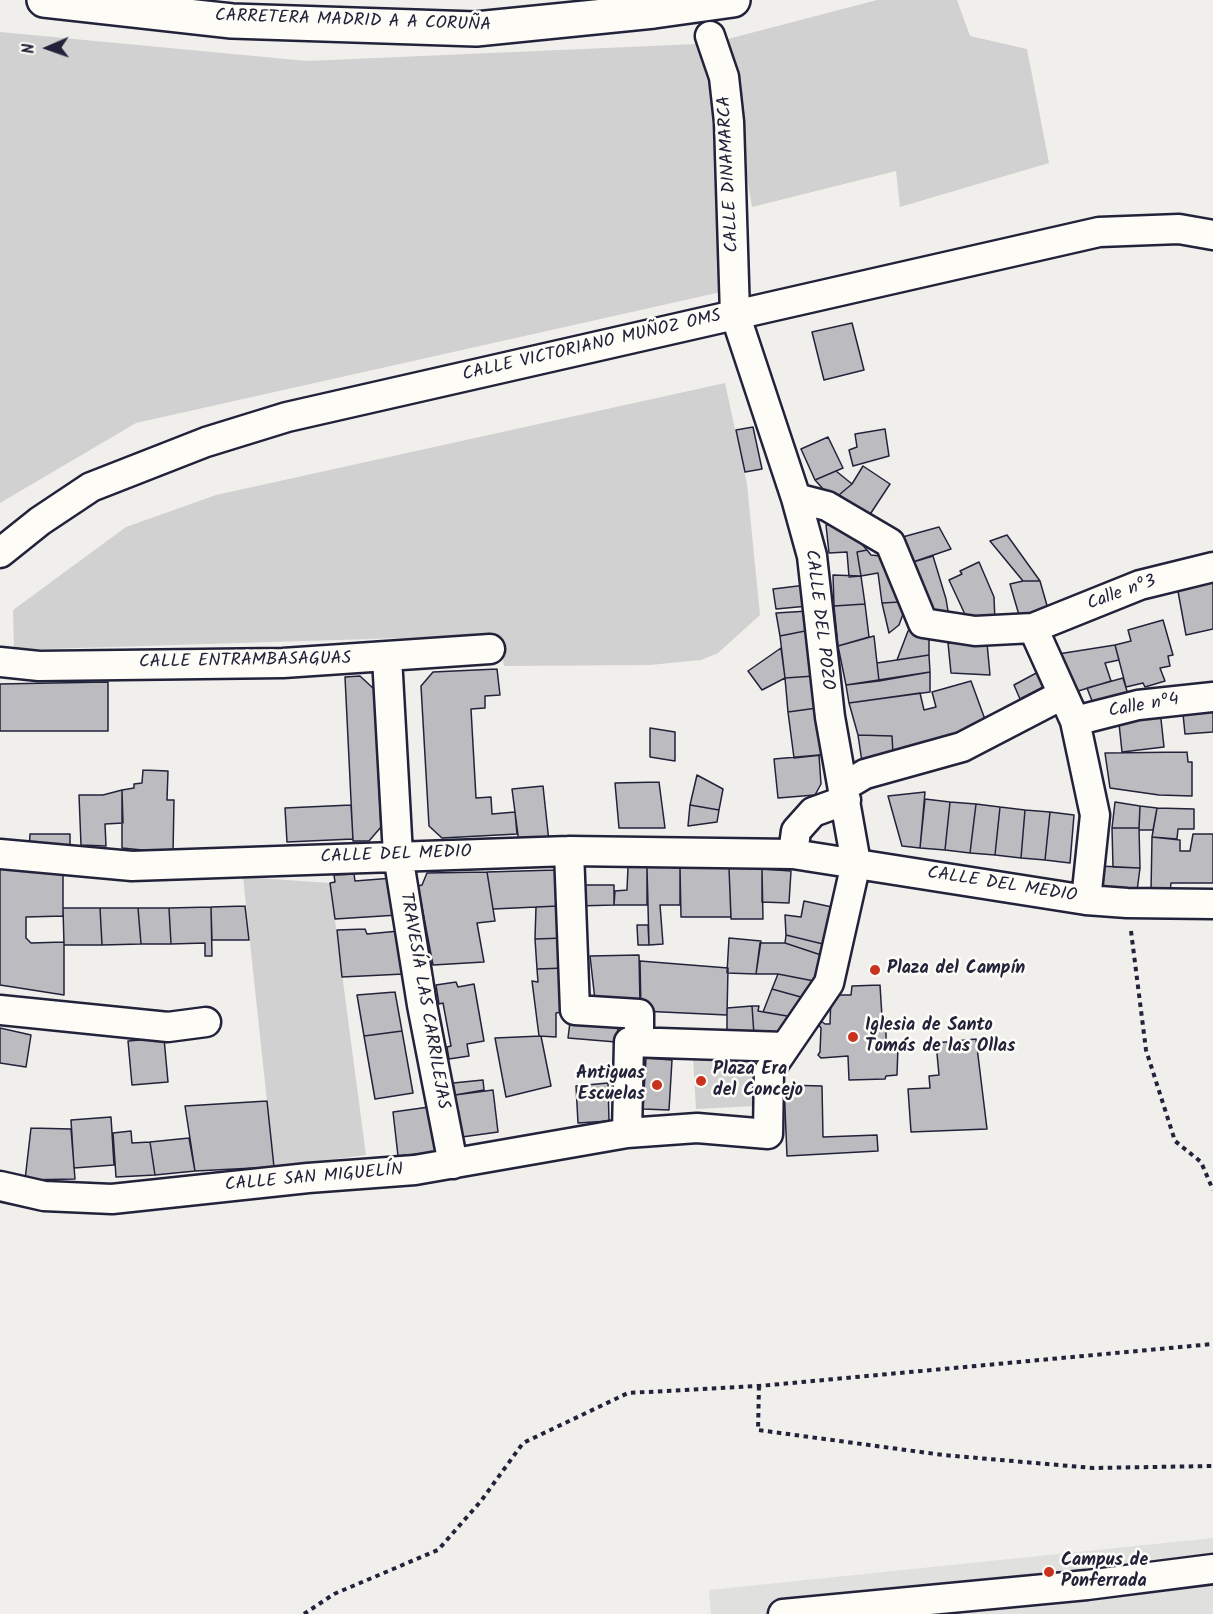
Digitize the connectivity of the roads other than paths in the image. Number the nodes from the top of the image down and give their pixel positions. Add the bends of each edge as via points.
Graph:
1 (44, 0) edge
2 (733, 0) edge
3 (710, 36) dead end
4 (1213, 234) edge
5 (735, 314) junction
6 (796, 498) junction
7 (0, 553) edge
8 (1213, 567) edge
9 (1033, 628) junction
10 (490, 650) dead end
11 (387, 657) junction
12 (0, 662) edge
13 (1062, 695) junction
14 (1213, 697) edge
15 (1075, 721) junction
16 (844, 793) junction
17 (569, 851) junction
18 (0, 854) edge
19 (793, 854) junction
20 (399, 855) junction
21 (856, 863) junction
22 (1086, 900) junction
23 (1213, 904) edge
24 (0, 1010) edge
25 (206, 1022) dead end
26 (639, 1042) junction
27 (785, 1047) junction
28 (627, 1133) junction
29 (453, 1164) junction
30 (0, 1186) edge
31 (1213, 1569) edge
32 (783, 1614) edge

1 - 2 highway, CARRETERA MADRID A A CORUÑA via 231,21 476,29
3 - 5 street, CALLE DINAMARCA via 724,78 729,122
4 - 5 street, CALLE VICTORIANO MUÑOZ OMS via 1179,229 1099,232
5 - 6 street, CALLE DEL POZO
5 - 7 street, CALLE VICTORIANO MUÑOZ OMS via 288,417 206,442 91,487
6 - 9 street, Calle nº3 via 827,506 890,543 922,623 975,631
6 - 16 street, CALLE DEL POZO via 812,556 830,717
8 - 9 street, Calle nº3 via 1140,585
9 - 13 street
10 - 11 street, CALLE ENTRAMBASAGUAS
11 - 12 street, CALLE ENTRAMBASAGUAS via 283,663 39,666
11 - 20 street, TRAVESÍA LAS CARRILEJAS
13 - 15 street
13 - 16 street via 962,747 865,774
14 - 15 street, Calle nº4 via 1138,705
15 - 22 street via 1095,815
16 - 19 street via 813,812 796,831
16 - 21 street, CALLE DEL POZO
17 - 19 street, CALLE DEL MEDIO
17 - 20 street, CALLE DEL MEDIO
17 - 26 street via 575,1010 639,1014
18 - 20 street, CALLE DEL MEDIO via 132,866
19 - 21 street, CALLE DEL MEDIO
20 - 29 street, TRAVESÍA LAS CARRILEJAS via 422,1005
21 - 22 street, CALLE DEL MEDIO
21 - 27 street via 829,983
22 - 23 street, CALLE DEL MEDIO
24 - 25 street via 168,1027
26 - 27 street
26 - 28 street via 629,1042
27 - 28 street via 769,1071 768,1134 697,1128
28 - 29 street, CALLE SAN MIGUELÍN
29 - 30 street, CALLE SAN MIGUELÍN via 112,1199 44,1196
31 - 32 street

